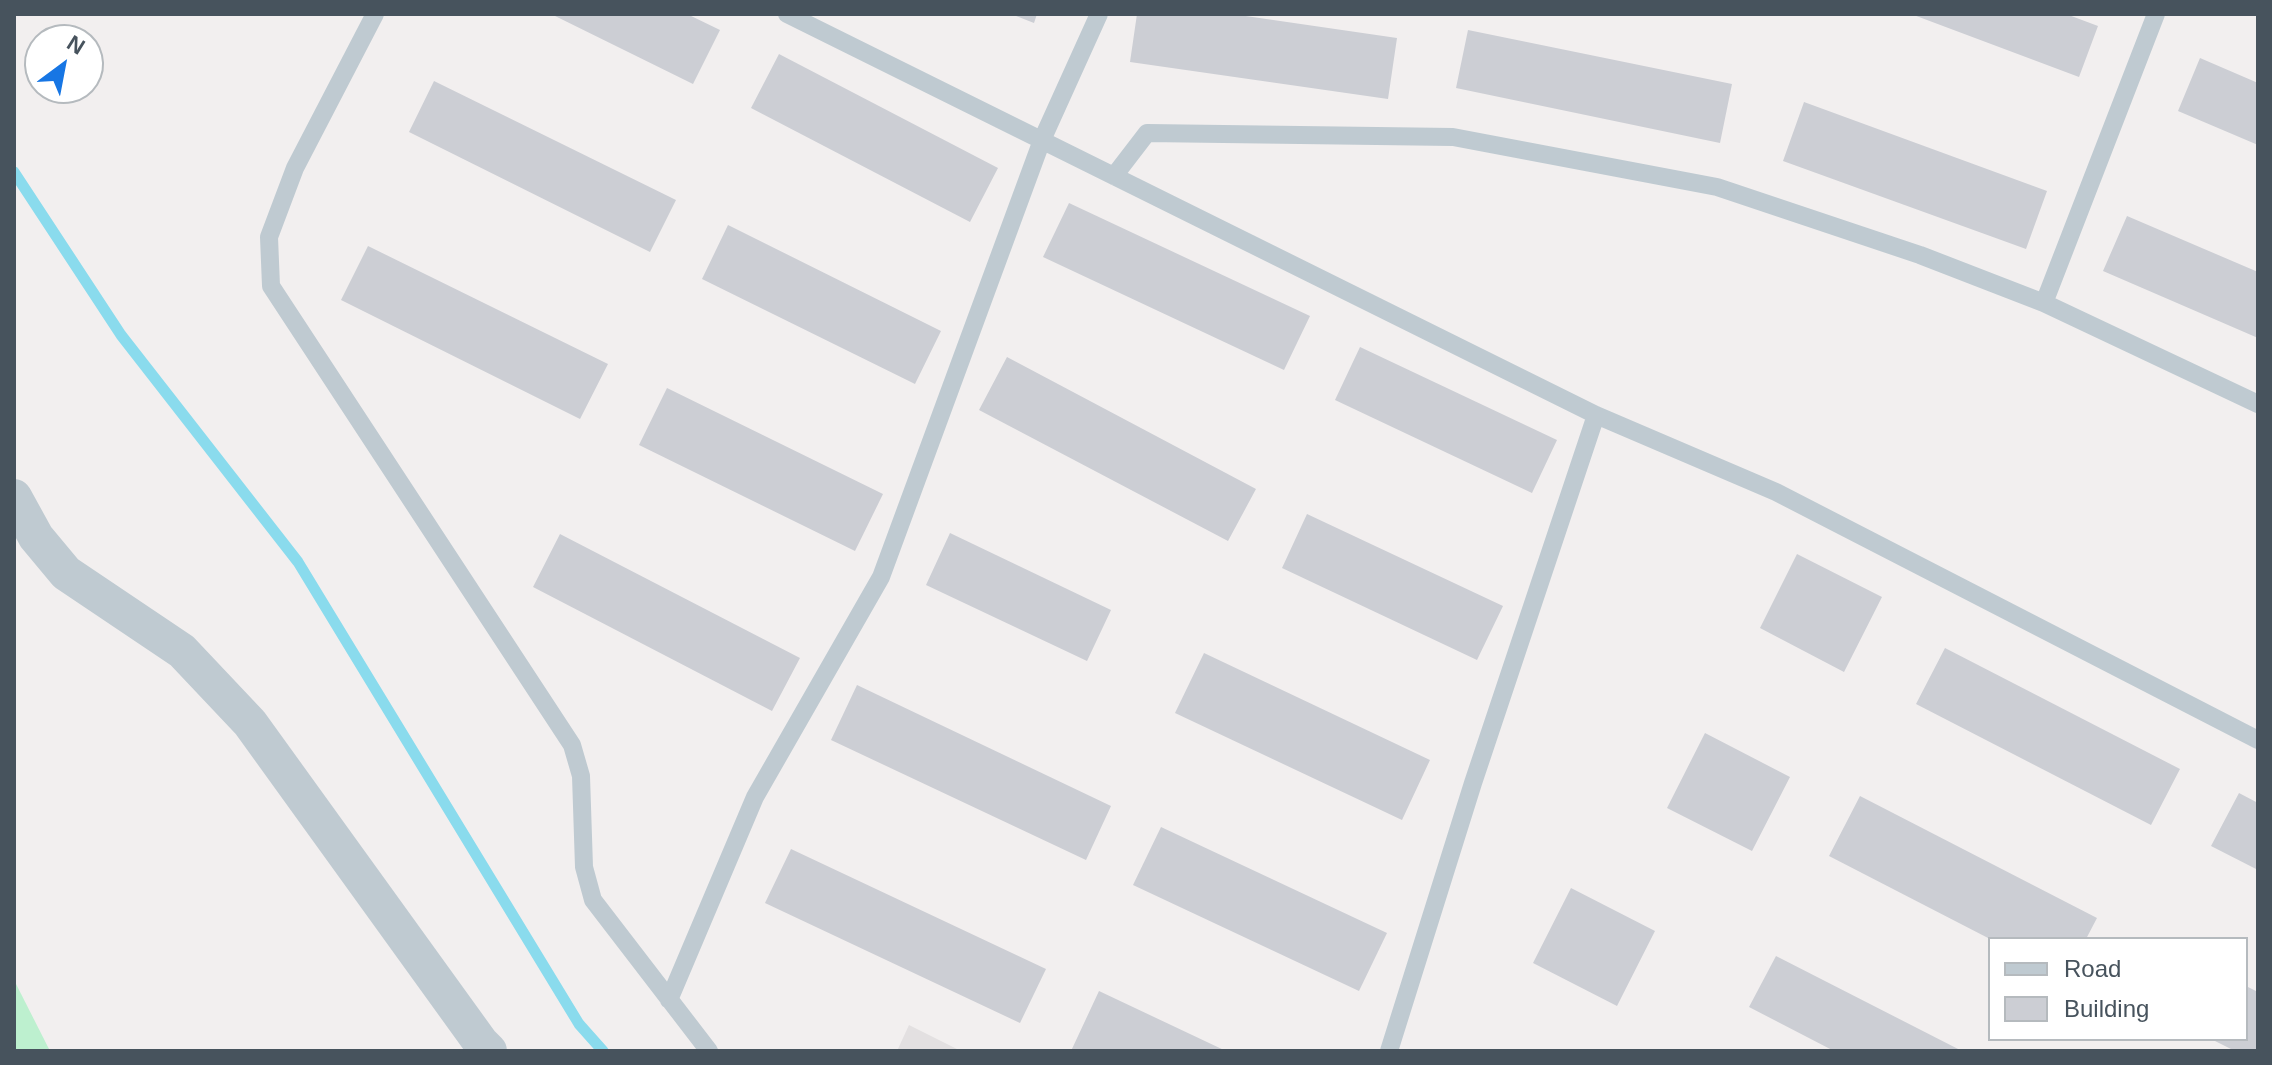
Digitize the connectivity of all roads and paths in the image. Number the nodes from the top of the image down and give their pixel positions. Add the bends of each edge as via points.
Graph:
1 (375, 14) edge
2 (787, 14) edge
3 (1099, 14) edge
4 (2156, 14) edge
5 (1042, 140) junction
6 (1114, 176) junction
7 (2044, 303) junction
8 (2258, 404) edge
9 (1596, 415) junction
10 (14, 497) edge
11 (2258, 740) edge
12 (669, 1000) junction
13 (489, 1051) edge
14 (709, 1051) edge
15 (1389, 1051) edge

1 - 12 lane via 295,168 269,237 271,286 572,745 581,776 584,867 593,900
2 - 5 lane
3 - 5 lane
4 - 7 lane
5 - 6 lane
5 - 12 lane via 881,577 755,797
6 - 7 lane via 1147,133 1453,137 1717,187
6 - 9 lane
7 - 8 lane
9 - 11 lane via 1776,492
9 - 15 lane
10 - 13 street via 36,537 66,573 182,651 250,723
12 - 14 lane

